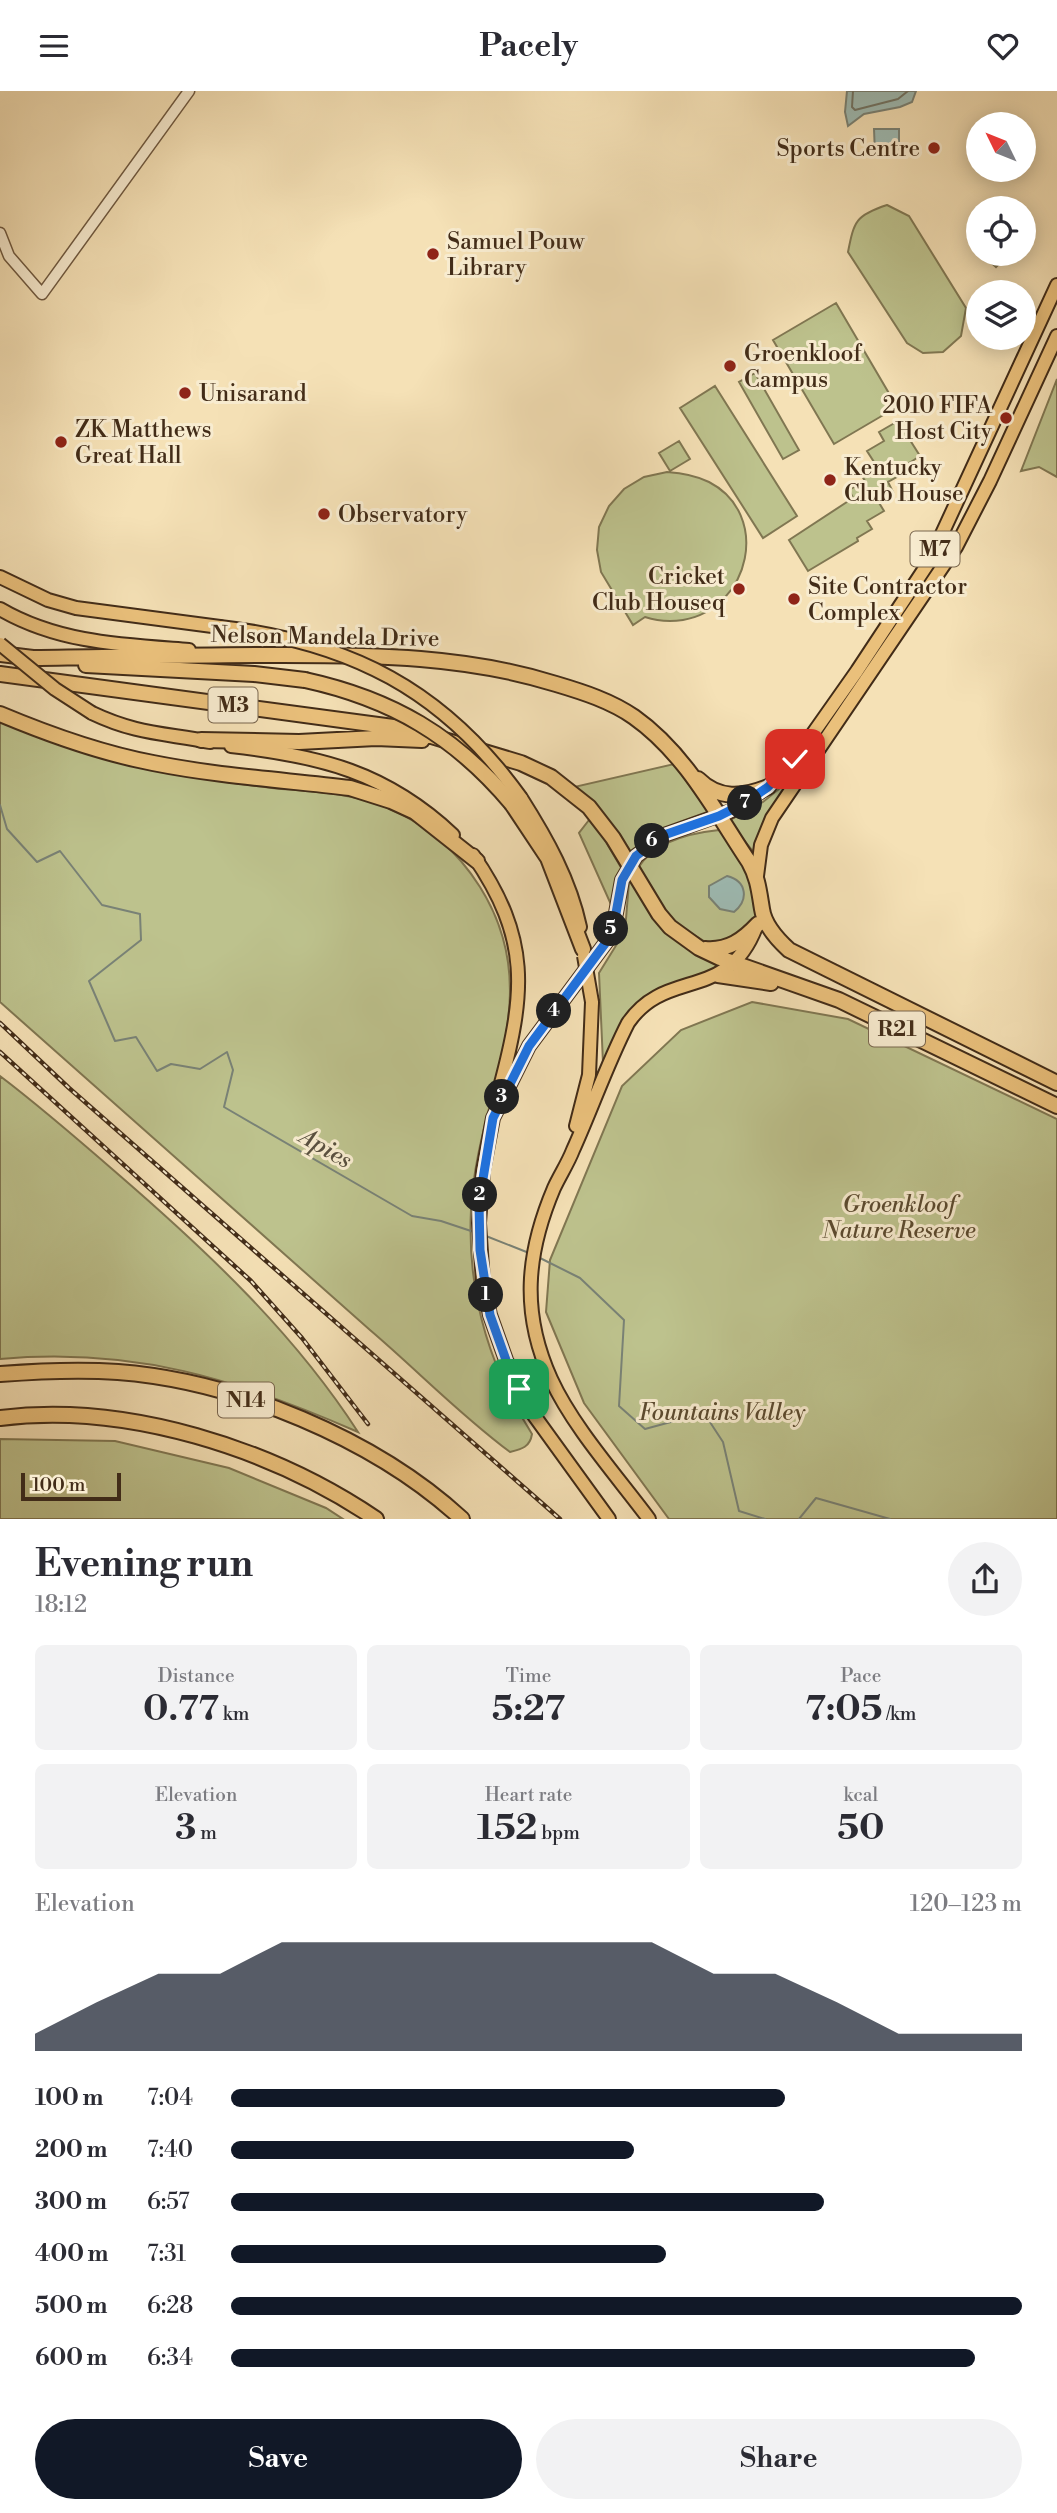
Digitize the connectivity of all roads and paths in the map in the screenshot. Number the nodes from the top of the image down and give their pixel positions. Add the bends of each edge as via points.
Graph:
1 (189, 91) edge
2 (0, 233) edge
3 (1057, 285) edge
4 (1057, 336) edge
5 (0, 577) edge
6 (0, 609) edge
7 (0, 644) edge
8 (0, 654) edge
9 (254, 655) junction
10 (33, 658) junction
11 (0, 674) edge
12 (0, 714) edge
13 (201, 740) junction
14 (465, 744) junction
15 (685, 766) junction
16 (768, 787) junction
17 (517, 801) junction
18 (719, 816) junction
19 (477, 861) junction
20 (630, 865) junction
21 (757, 876) junction
22 (760, 918) junction
23 (699, 948) junction
24 (584, 953) joint
25 (734, 963) junction
26 (718, 975) junction
27 (800, 985) junction
28 (1057, 1083) edge
29 (1057, 1106) edge
30 (493, 1118) junction
31 (563, 1170) junction
32 (0, 1374) edge
33 (0, 1417) edge
34 (376, 1519) edge
35 (462, 1519) edge
36 (609, 1519) edge
37 (649, 1519) edge

1 - 2 street via 42,294 7,251
3 - 16 main road, M7 via 929,562 813,735
4 - 21 main road, M7 via 956,547 772,818 761,845
5 - 17 main road, bridge via 76,608 257,632 327,648 399,681 430,702 501,769
6 - 9 main road via 36,627 84,641
7 - 13 main road, bridge via 92,713 144,732
8 - 10 highway, Nelson Mandela Drive / M3
9 - 10 highway, Nelson Mandela Drive / M3
9 - 15 highway, Nelson Mandela Drive / M3 via 387,655 473,664 541,679 626,712
10 - 17 highway, bridge via 89,666 254,674 340,687 434,730
11 - 14 highway, M3 via 408,729
12 - 19 highway via 50,735 152,763 370,793 415,812
13 - 14 highway via 376,738
13 - 19 main road via 311,758 362,774 419,806
14 - 20 highway, M3 via 532,767 569,790 599,818
15 - 16 highway via 709,789 723,794 740,796
15 - 18 highway, Nelson Mandela Drive / M3
16 - 18 main road, M7
17 - 24 highway via 548,858
18 - 20 main road, M7 via 655,839
18 - 21 highway, M3
19 - 30 main road via 505,911 519,968 514,1029
20 - 23 highway, M3 via 659,914
20 - 30 main road, M7 via 607,941 529,1046
21 - 22 highway, M7
22 - 23 highway via 744,938 730,946
22 - 25 main road via 748,946
22 - 28 highway, R21 via 798,955
23 - 25 highway, M3
24 - 31 main road, bridge via 592,1002 589,1075
25 - 26 main road
25 - 27 highway, R21
26 - 27 highway
26 - 31 main road via 650,999 639,1008 628,1023
27 - 29 highway, R21
30 - 36 main road via 479,1203 480,1250 490,1315 519,1389
31 - 37 main road via 539,1231 531,1267 533,1323 552,1381
32 - 35 highway, N14 via 120,1373 224,1393 345,1439 402,1473
33 - 34 highway, N14 via 90,1417 192,1436 273,1463

